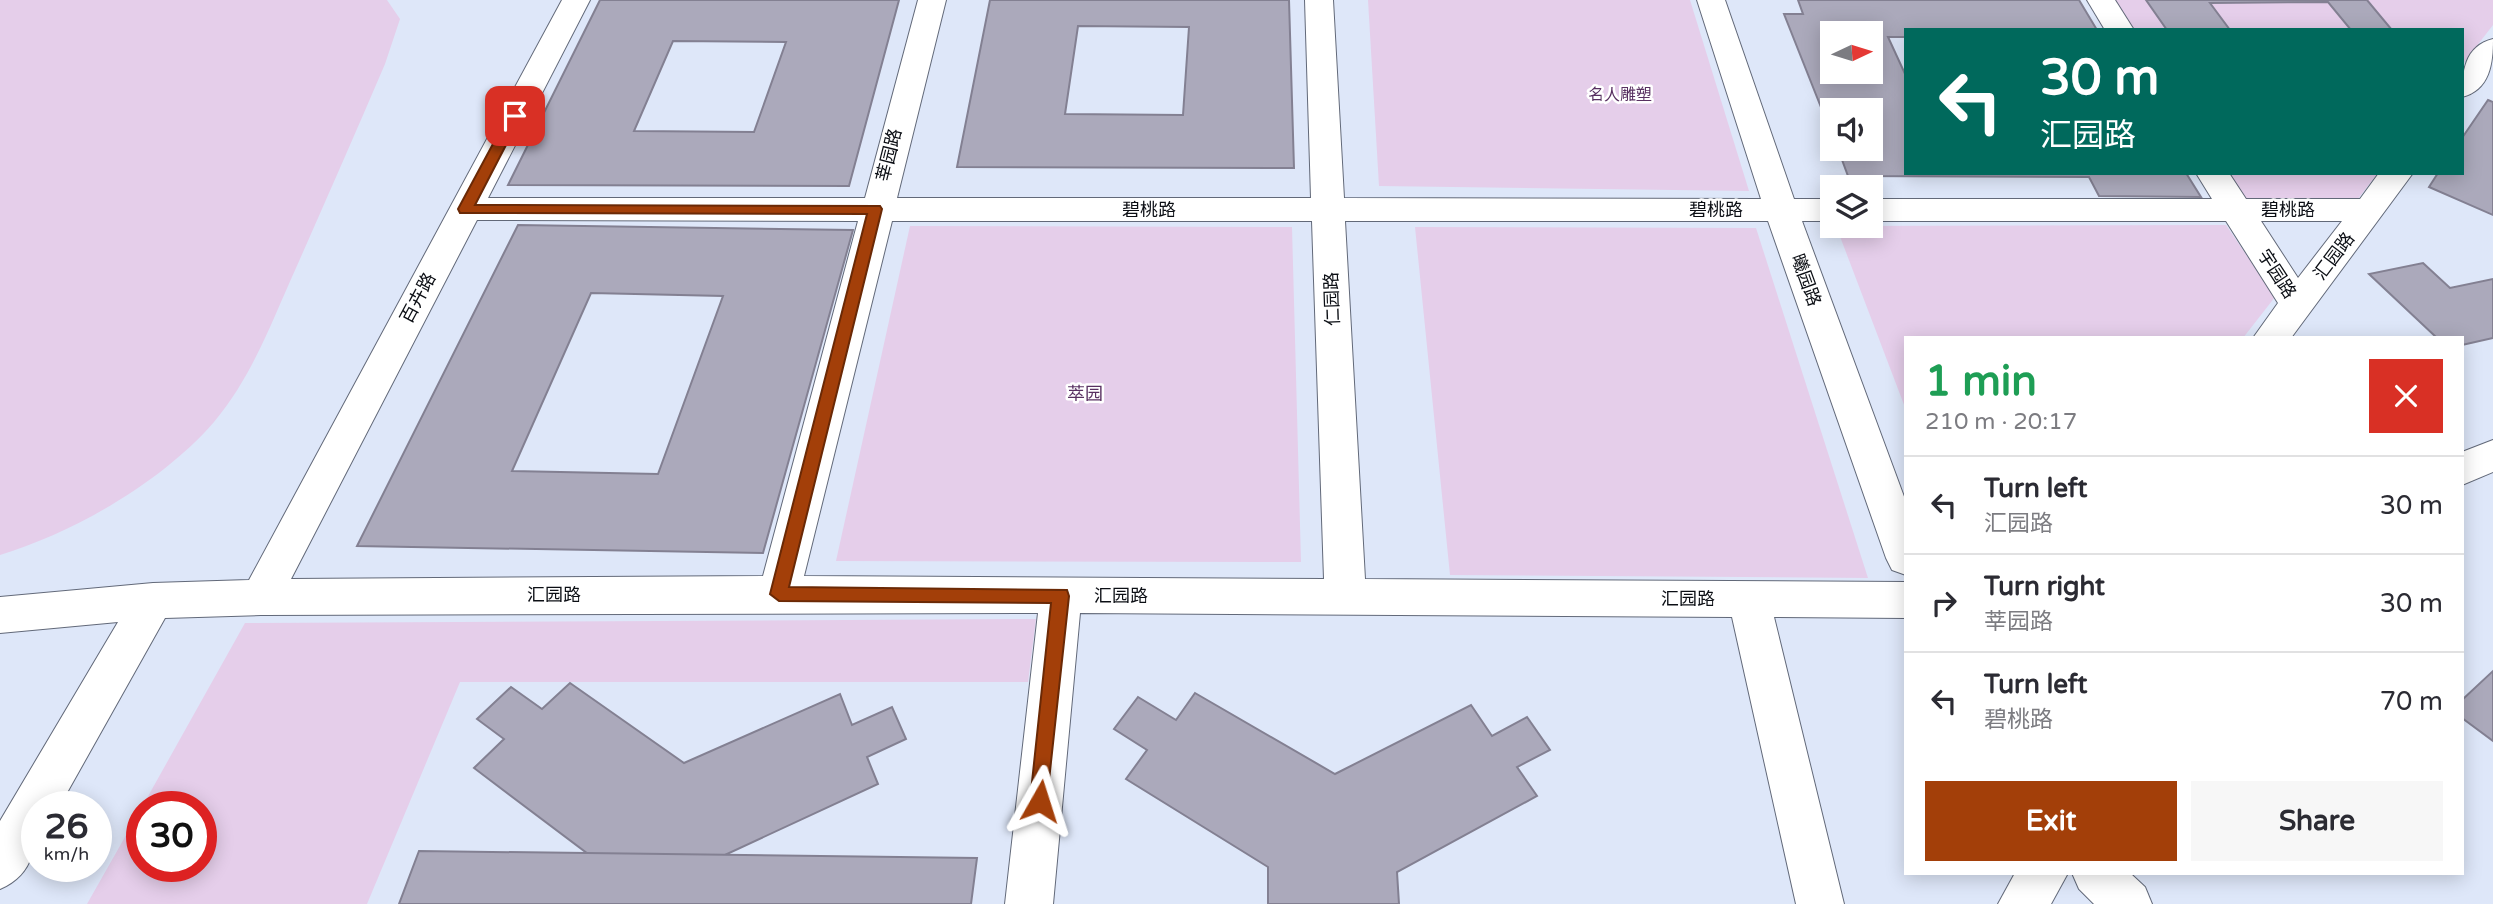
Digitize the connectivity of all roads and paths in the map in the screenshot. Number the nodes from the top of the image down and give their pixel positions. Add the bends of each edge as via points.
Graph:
1 (576, 0) edge
2 (930, 0) edge
3 (1319, 0) edge
4 (1711, 0) edge
5 (2101, 0) edge
6 (2119, 28) edge
7 (2493, 48) edge
8 (2464, 85) edge
9 (2213, 175) edge
10 (2395, 175) edge
11 (465, 209) junction
12 (876, 209) junction
13 (1328, 210) junction
14 (1781, 210) junction
15 (1820, 210) edge
16 (1883, 210) edge
17 (2236, 210) junction
18 (2369, 210) junction
19 (2297, 304) junction
20 (2273, 336) edge
21 (2493, 455) edge
22 (2464, 469) edge
23 (1904, 552) edge
24 (779, 594) junction
25 (1061, 596) junction
26 (261, 597) junction
27 (1345, 597) junction
28 (1749, 600) junction
29 (1904, 600) edge
30 (153, 601) junction
31 (0, 615) edge
32 (0, 866) edge
33 (2043, 875) edge
34 (2098, 875) edge
35 (1029, 904) edge
36 (1820, 904) edge
37 (2022, 904) edge
38 (2128, 904) edge

1 - 11 street, 百卉路
2 - 12 street, 莘园路
3 - 13 street, 仁园路
4 - 14 street, 曦园路
5 - 6 street
7 - 8 street
9 - 17 street, 宇园路
10 - 18 street, 汇园路
11 - 12 street, 碧桃路
11 - 26 street, 百卉路
12 - 13 street, 碧桃路
12 - 24 street, 莘园路
13 - 14 street, 碧桃路
13 - 27 street, 仁园路
14 - 15 street, 碧桃路
14 - 23 street, 曦园路
16 - 17 street, 碧桃路
17 - 18 street, 碧桃路
17 - 19 street, 宇园路
18 - 19 street, 汇园路
19 - 20 street, 汇园路
21 - 22 street
24 - 25 street, 汇园路
24 - 26 street, 汇园路
25 - 27 street, 汇园路
25 - 35 street
26 - 30 street, 汇园路
27 - 28 street, 汇园路
28 - 29 street, 汇园路
28 - 36 street
30 - 31 street, 汇园路
30 - 32 street
33 - 37 street
34 - 38 street

